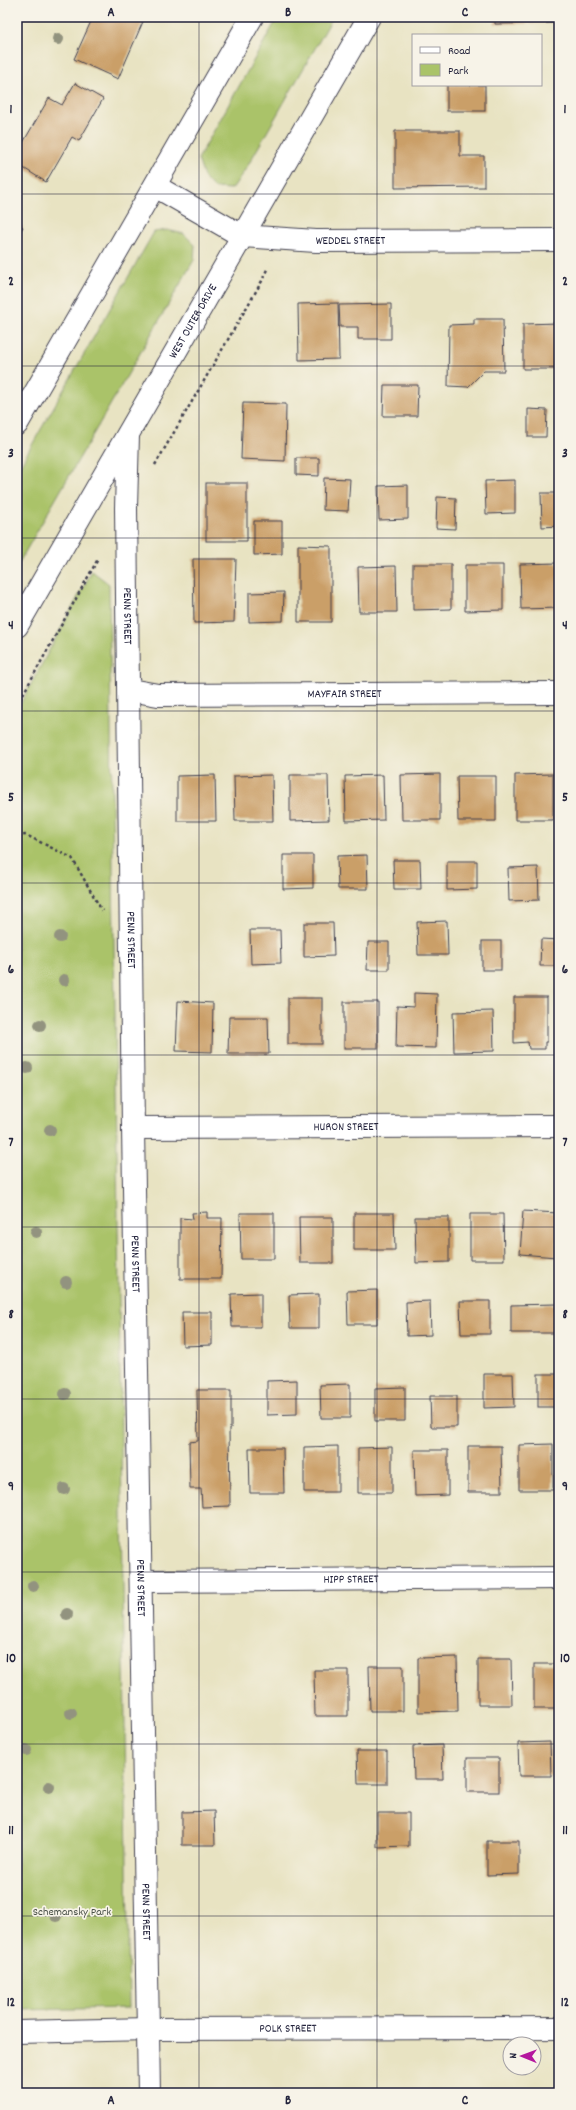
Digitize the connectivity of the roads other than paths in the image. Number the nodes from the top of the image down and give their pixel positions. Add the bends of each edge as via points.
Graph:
1 (252, 17) edge
2 (369, 17) edge
3 (155, 186) junction
4 (242, 236) junction
5 (559, 240) edge
6 (17, 424) edge
7 (128, 435) junction
8 (17, 626) edge
9 (130, 690) junction
10 (559, 693) edge
11 (559, 1126) edge
12 (133, 1128) junction
13 (559, 1578) edge
14 (142, 1581) junction
15 (559, 2028) edge
16 (149, 2029) junction
17 (17, 2032) edge
18 (150, 2093) edge

1 - 3 street
2 - 4 street, WEST OUTER DRIVE
3 - 4 street, WEDDEL STREET
3 - 6 street
4 - 5 street, WEDDEL STREET via 316,241
4 - 7 street, WEST OUTER DRIVE
7 - 8 street, WEST OUTER DRIVE
7 - 9 street, PENN STREET via 126,508
9 - 10 street, MAYFAIR STREET via 158,695
9 - 12 street, PENN STREET
11 - 12 street, HURON STREET
12 - 14 street, PENN STREET
13 - 14 street, HIPP STREET
14 - 16 street, PENN STREET
15 - 16 street, POLK STREET
16 - 17 street, POLK STREET
16 - 18 street, PENN STREET

